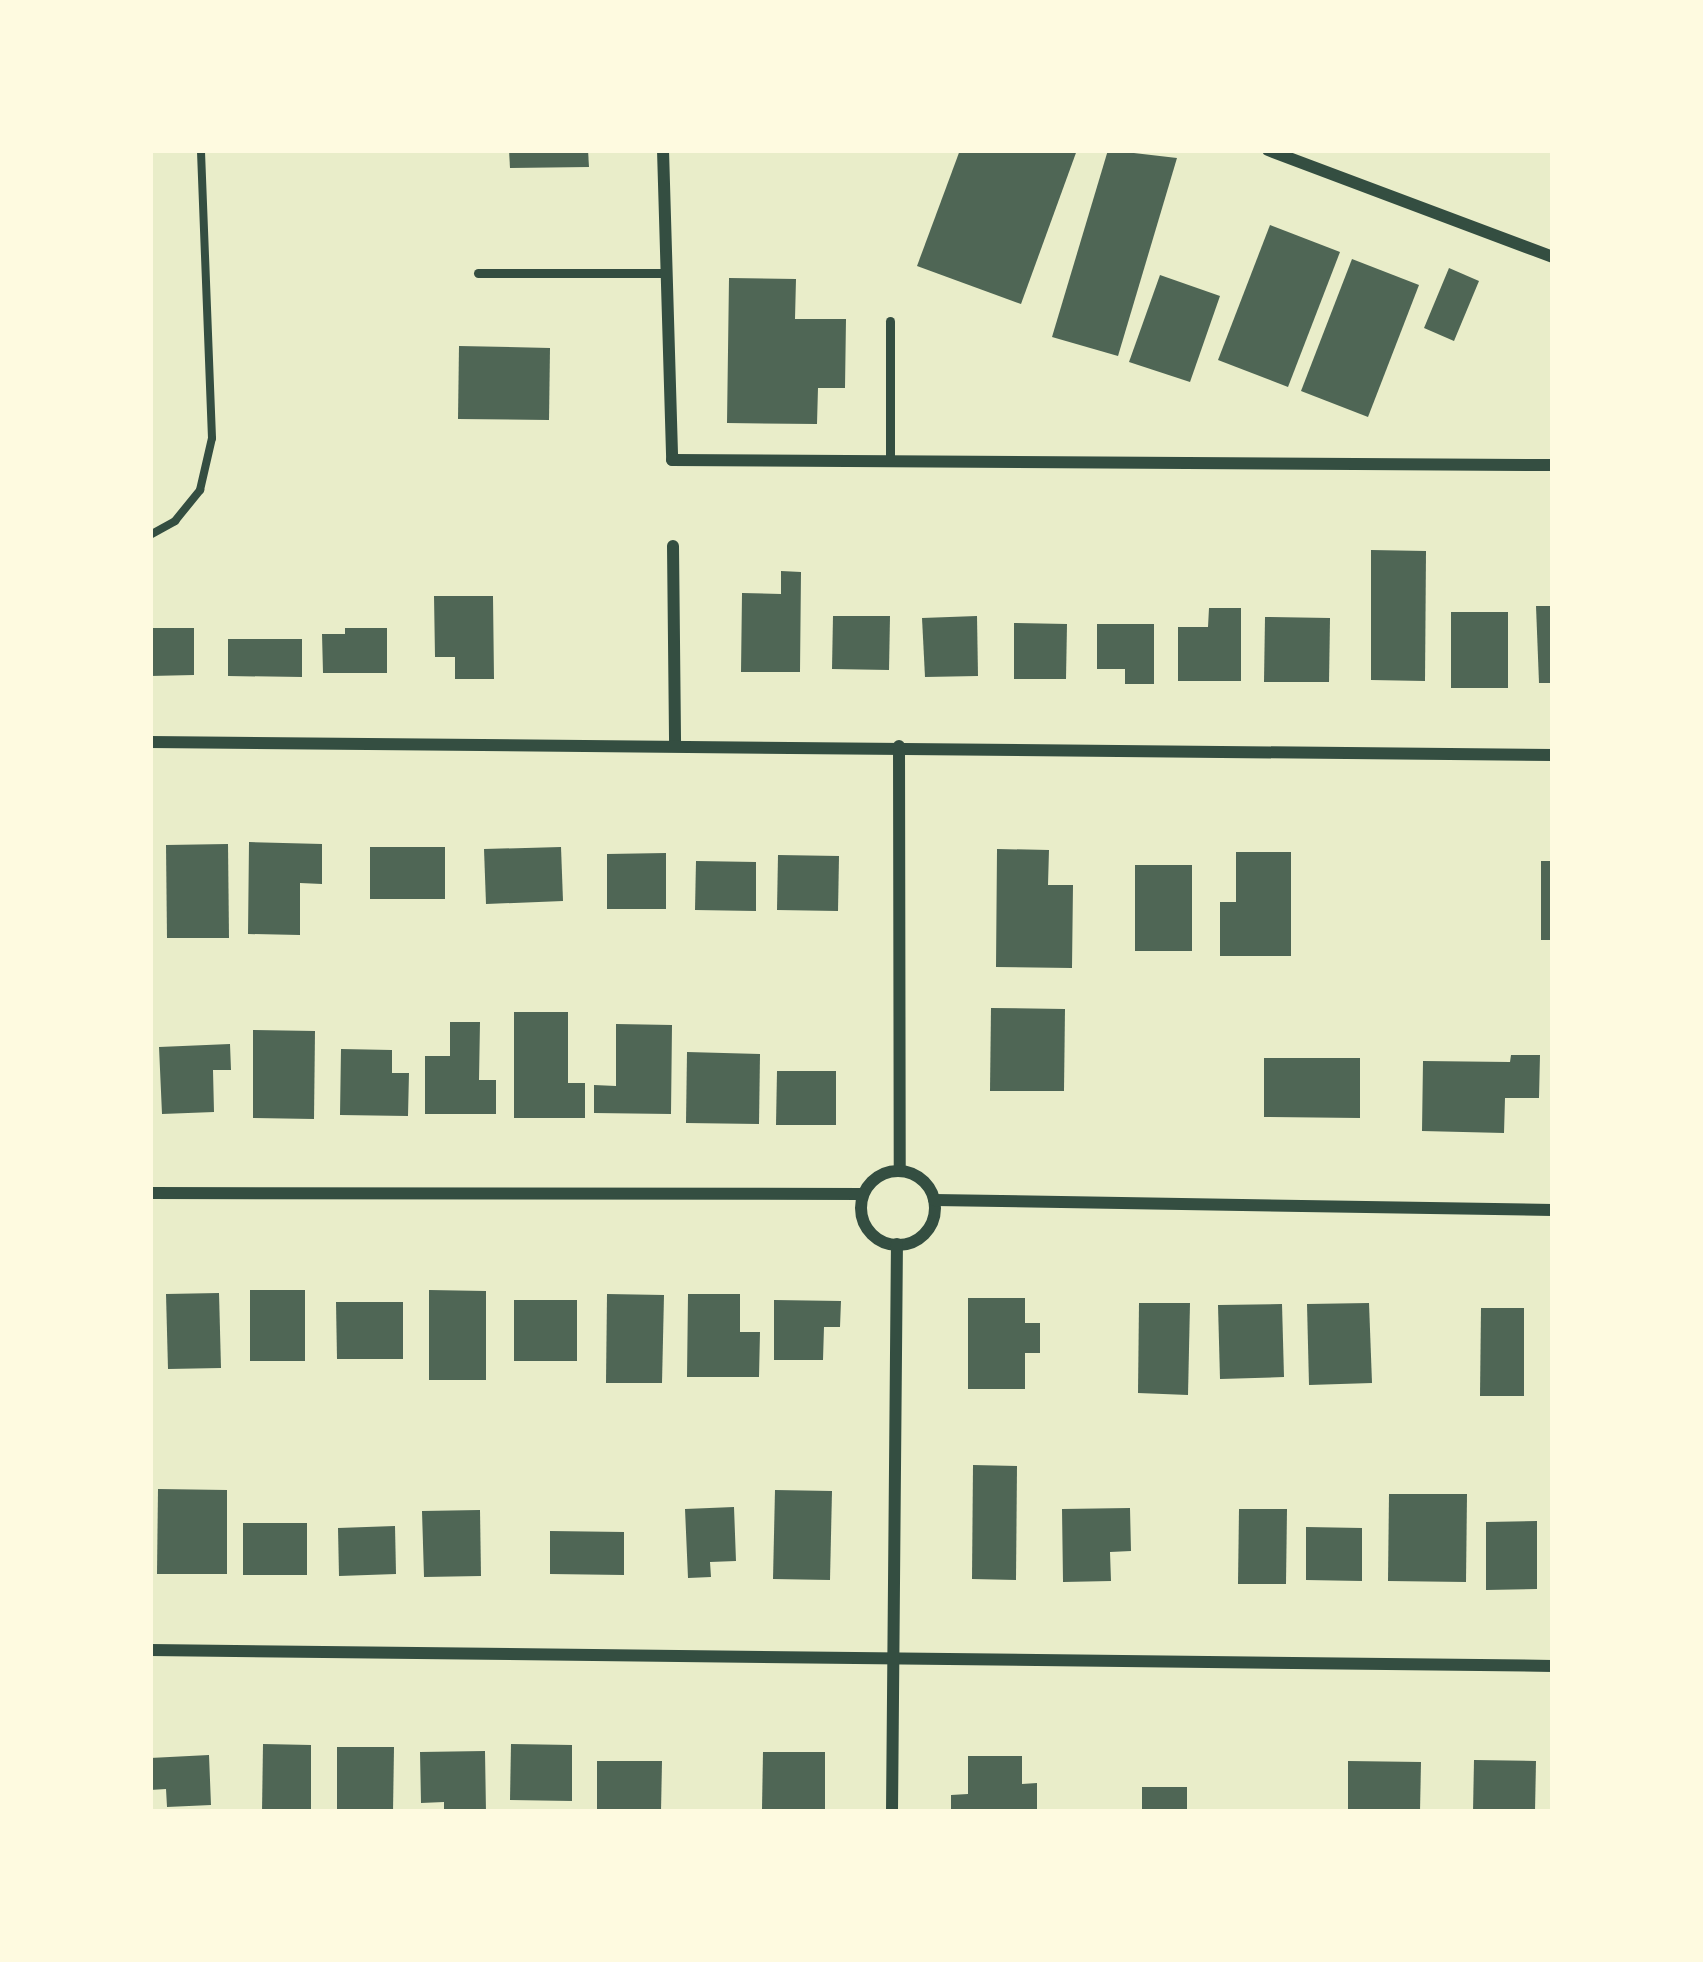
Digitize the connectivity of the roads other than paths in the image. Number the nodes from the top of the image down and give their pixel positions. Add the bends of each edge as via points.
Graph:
1 (663, 150) edge
2 (1268, 150) edge
3 (1553, 257) edge
4 (478, 273) dead end
5 (662, 273) junction
6 (890, 321) dead end
7 (890, 462) junction
8 (1553, 465) edge
9 (673, 546) dead end
10 (150, 742) edge
11 (675, 745) junction
12 (899, 746) junction
13 (1553, 755) edge
14 (900, 1171) junction
15 (150, 1193) edge
16 (863, 1194) junction
17 (934, 1200) junction
18 (1553, 1210) edge
19 (897, 1244) junction
20 (150, 1650) edge
21 (894, 1659) junction
22 (1553, 1666) edge
23 (892, 1812) edge

1 - 5 street
2 - 3 street
4 - 5 lane
5 - 7 street via 672,460
6 - 7 lane
7 - 8 street
9 - 11 street
10 - 11 street
11 - 12 street
12 - 13 street
12 - 14 street
14 - 16 street via 878,1177
14 - 17 street via 922,1180
15 - 16 street
16 - 19 street via 867,1228
17 - 18 street
17 - 19 street via 926,1231
19 - 21 street
20 - 21 street
21 - 22 street
21 - 23 street

